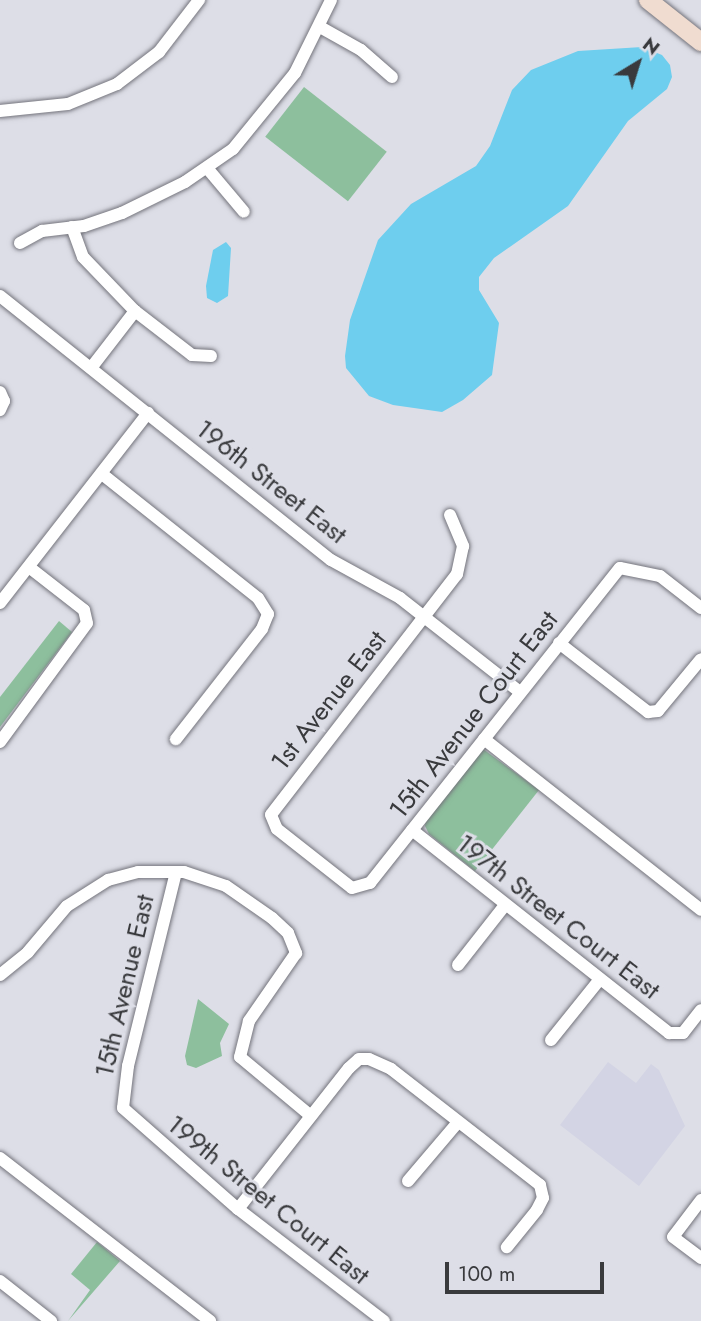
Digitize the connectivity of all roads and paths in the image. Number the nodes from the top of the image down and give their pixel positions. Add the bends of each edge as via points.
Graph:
1 (199, 0) edge
2 (331, 0) edge
3 (648, 0) edge
4 (320, 27) junction
5 (701, 42) edge
6 (392, 77) dead end
7 (0, 111) edge
8 (207, 168) junction
9 (244, 212) dead end
10 (72, 227) junction
11 (20, 243) dead end
12 (0, 296) edge
13 (135, 311) junction
14 (211, 356) dead end
15 (91, 368) junction
16 (148, 413) junction
17 (102, 474) junction
18 (450, 515) dead end
19 (29, 567) junction
20 (0, 603) edge
21 (701, 608) edge
22 (424, 616) junction
23 (559, 643) junction
24 (701, 659) edge
25 (520, 692) junction
26 (176, 739) dead end
27 (484, 740) junction
28 (0, 742) edge
29 (412, 830) junction
30 (176, 872) junction
31 (358, 888) joint
32 (505, 905) junction
33 (701, 910) edge
34 (458, 965) dead end
35 (0, 975) edge
36 (600, 979) junction
37 (701, 1010) edge
38 (551, 1040) dead end
39 (126, 1111) joint
40 (311, 1116) junction
41 (458, 1122) junction
42 (0, 1158) edge
43 (408, 1181) dead end
44 (701, 1200) edge
45 (238, 1209) junction
46 (507, 1247) dead end
47 (701, 1258) edge
48 (0, 1282) edge
49 (51, 1321) edge
50 (210, 1321) edge
51 (384, 1321) edge

1 - 7 street via 159,52 117,84 68,104
2 - 4 street
3 - 5 street
4 - 6 street via 361,50
4 - 8 street via 277,98 233,149
8 - 9 street
8 - 10 street via 122,213
10 - 11 street via 42,230
10 - 13 street via 83,257
12 - 15 street, 196th Street East
13 - 14 street via 192,355
13 - 15 street
15 - 16 street, 196th Street East
16 - 17 street
16 - 22 street, 196th Street East via 331,560
17 - 19 street
17 - 26 street via 258,598 268,614 262,629
18 - 22 street via 462,538 462,561
19 - 20 street
19 - 28 street via 88,617 79,639
21 - 23 street, 15th Avenue Court East via 660,576 622,567
22 - 25 street, 196th Street East
22 - 31 street, 1st Avenue East via 271,815 277,830 345,884
23 - 24 street via 644,710 654,712
23 - 25 street, 15th Avenue Court East
25 - 27 street, 15th Avenue Court East
27 - 29 street, 15th Avenue Court East
27 - 33 street
29 - 31 street, 15th Avenue Court East via 370,883
29 - 32 street, 197th Street Court East
30 - 35 street via 138,872 91,888 55,917 28,952
30 - 39 street, 15th Avenue East via 128,1066 123,1094
30 - 40 street via 226,886 288,933 296,953 248,1021 240,1057
32 - 34 street
32 - 36 street, 197th Street Court East
36 - 37 street, 197th Street Court East via 669,1033 677,1034
36 - 38 street
39 - 45 street, 199th Street Court East
40 - 41 street via 354,1062 369,1059 391,1069
40 - 45 street
41 - 43 street
41 - 46 street via 540,1185 543,1198
42 - 50 street
44 - 47 street via 673,1237
45 - 51 street, 199th Street Court East
48 - 49 street

